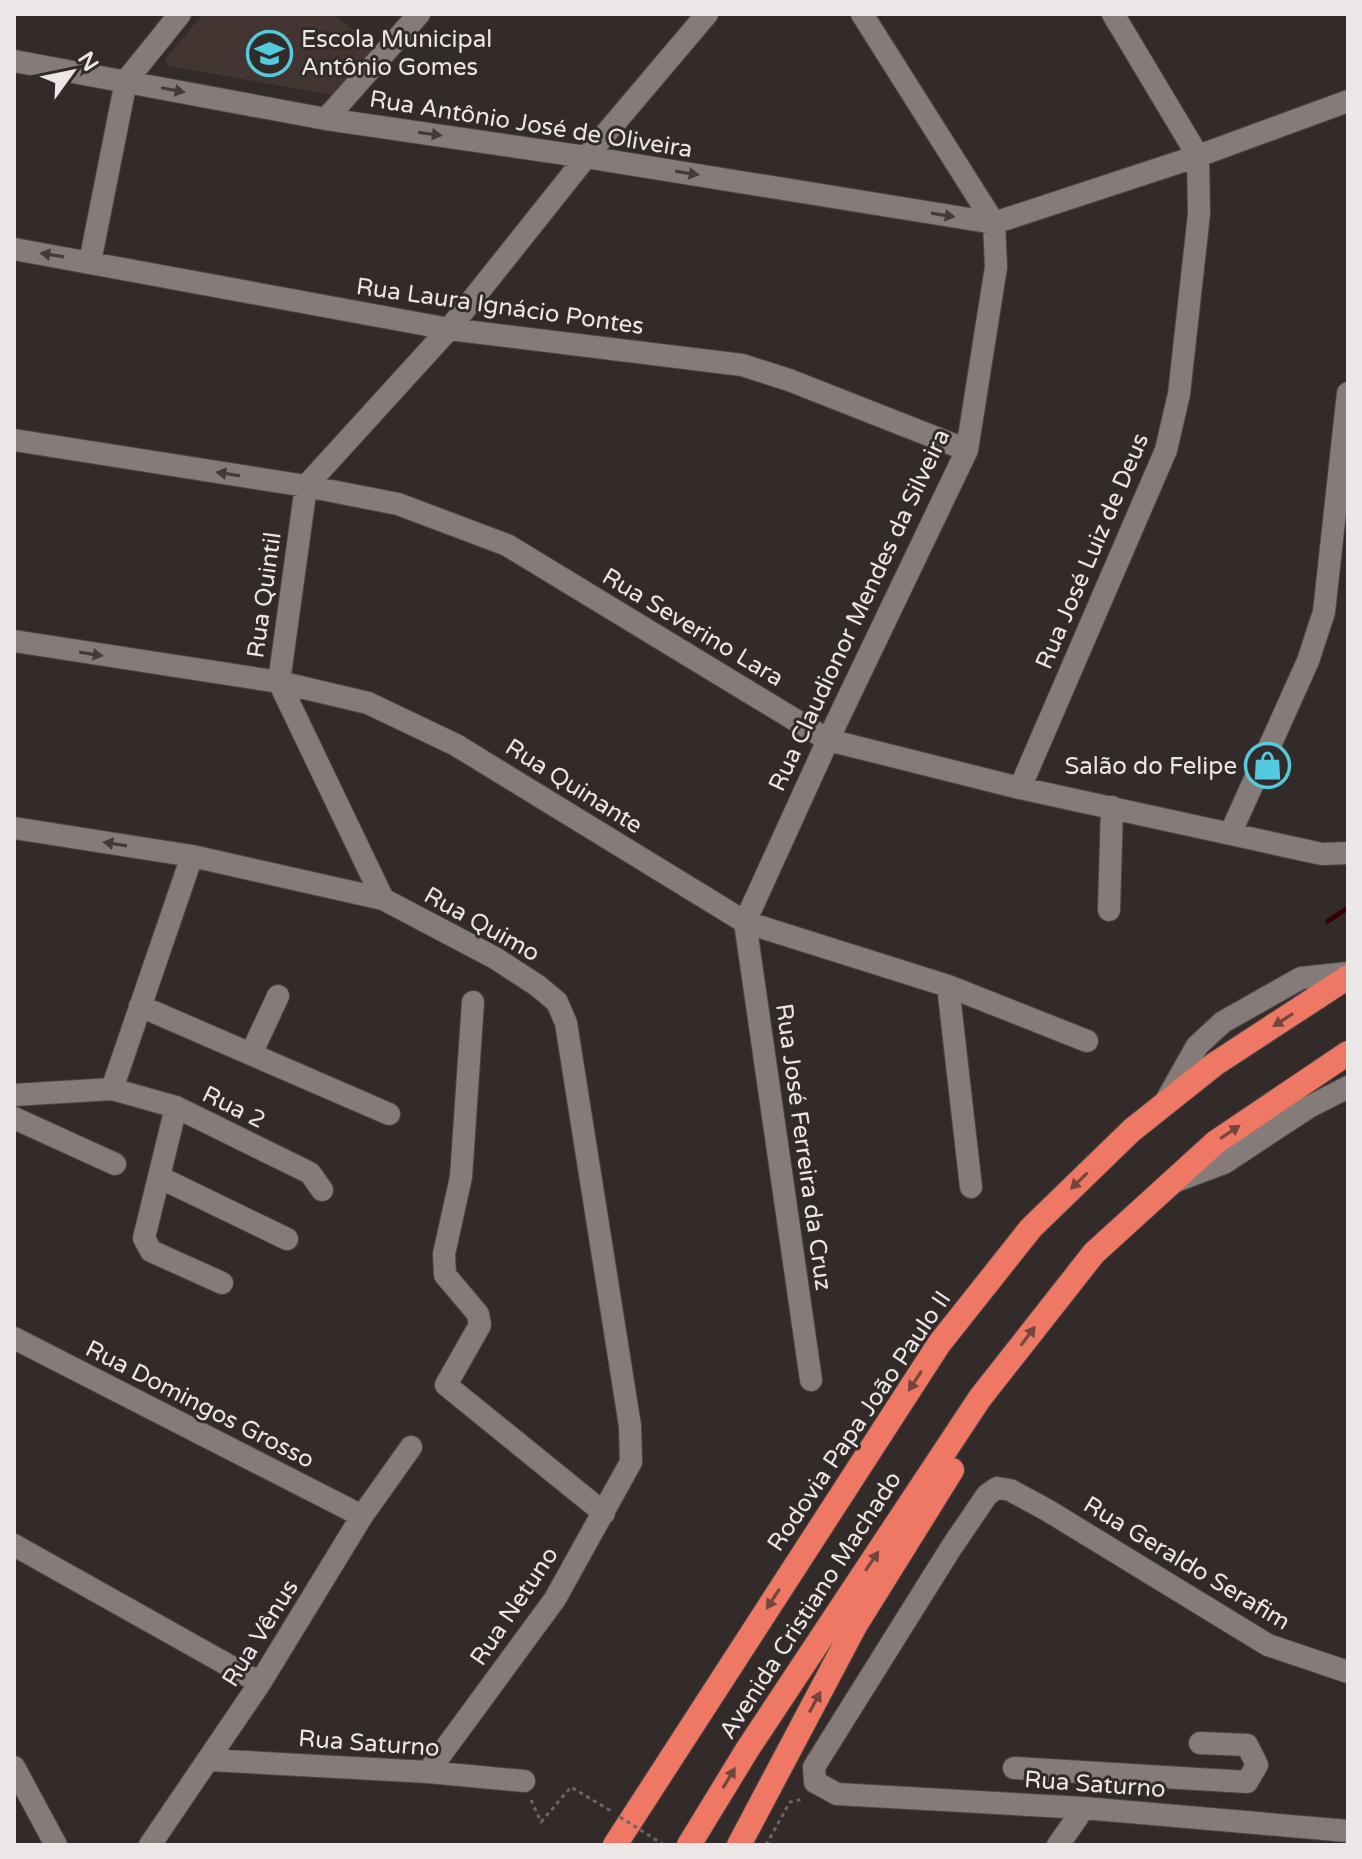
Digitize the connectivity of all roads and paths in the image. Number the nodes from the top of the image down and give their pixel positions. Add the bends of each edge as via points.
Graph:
1 (180, 14) edge
2 (419, 14) edge
3 (707, 14) edge
4 (862, 14) edge
5 (1113, 14) edge
6 (14, 61) edge
7 (126, 81) junction
8 (1348, 101) edge
9 (326, 119) junction
10 (1198, 156) junction
11 (586, 157) junction
12 (994, 223) junction
13 (14, 249) edge
14 (90, 262) junction
15 (449, 329) junction
16 (1348, 393) edge
17 (14, 440) edge
18 (967, 450) junction
19 (306, 486) junction
20 (14, 641) edge
21 (279, 682) junction
22 (828, 740) junction
23 (1020, 788) junction
24 (1112, 807) junction
25 (14, 828) edge
26 (1231, 832) junction
27 (1348, 853) edge
28 (192, 856) junction
29 (383, 899) junction
30 (1109, 910) dead end
31 (745, 922) junction
32 (1348, 975) edge
33 (948, 986) junction
34 (278, 996) dead end
35 (473, 1002) dead end
36 (140, 1006) junction
37 (1087, 1041) dead end
38 (252, 1052) junction
39 (1348, 1053) edge
40 (1348, 1087) edge
41 (112, 1089) junction
42 (14, 1095) edge
43 (176, 1107) junction
44 (389, 1114) dead end
45 (14, 1118) edge
46 (115, 1164) dead end
47 (159, 1177) junction
48 (1168, 1184) junction
49 (971, 1187) dead end
50 (322, 1190) dead end
51 (287, 1239) dead end
52 (222, 1283) dead end
53 (14, 1338) edge
54 (811, 1380) dead end
55 (980, 1398) junction
56 (411, 1447) dead end
57 (631, 1462) joint
58 (604, 1513) junction
59 (362, 1516) junction
60 (14, 1545) edge
61 (1348, 1672) edge
62 (260, 1683) junction
63 (1200, 1743) dead end
64 (210, 1760) junction
65 (14, 1767) edge
66 (1014, 1768) dead end
67 (428, 1772) junction
68 (1100, 1775) junction
69 (524, 1781) joint
70 (837, 1794) joint
71 (790, 1802) dead end
72 (1093, 1809) junction
73 (617, 1829) edge
74 (1348, 1831) edge
75 (56, 1845) edge
76 (150, 1845) edge
77 (664, 1845) edge
78 (689, 1845) edge
79 (739, 1845) edge
80 (766, 1845) edge
81 (1058, 1845) edge

1 - 7 street
2 - 9 street
3 - 11 street
4 - 12 street, Rua Claudionor Mendes da Silveira
5 - 10 street, Rua José Luiz de Deus
6 - 7 street, Rua Antônio José de Oliveira
7 -> 9 street, Rua Antônio José de Oliveira
7 - 14 street
8 - 10 street
9 -> 11 street, Rua Antônio José de Oliveira
10 - 12 street
10 - 23 street, Rua José Luiz de Deus via 1199,214 1179,394 1166,450
11 -> 12 street, Rua Antônio José de Oliveira
11 - 15 street
12 - 18 street, Rua Claudionor Mendes da Silveira via 996,267
14 -> 13 street, Rua Laura Ignácio Pontes
14 - 15 street, Rua Laura Ignácio Pontes
15 - 18 street, Rua Laura Ignácio Pontes via 742,365
15 - 19 street
16 - 26 street via 1324,612 1308,661
19 -> 17 street, Rua Severino Lara
18 - 22 street, Rua Claudionor Mendes da Silveira
19 - 21 street, Rua Quintil
19 - 22 street, Rua Severino Lara via 398,504 507,545
20 -> 21 street, Rua Quinante
21 - 29 street, Rua Quintil
21 - 31 street, Rua Quinante via 368,703 456,745
22 - 23 street, Rua Severino Lara
22 - 31 street, Rua Claudionor Mendes da Silveira
23 - 24 street, Rua Severino Lara
24 - 26 street, Rua Severino Lara
24 - 30 street
28 -> 25 street, Rua Quimo
26 - 27 street, Rua Severino Lara via 1322,854
28 - 29 street, Rua Quimo
28 - 36 street
29 - 57 street, Rua Quimo via 495,958 557,1002 566,1023 630,1426
31 - 33 street, Rua Quinante
31 - 54 street, Rua José Ferreira da Cruz
32 -> 73 highway, Rodovia Papa João Paulo II via 1164,1104 1031,1228 939,1344
33 - 37 street, Rua Quinante
33 - 49 street
34 - 38 street
35 - 58 street via 461,1177 444,1254 445,1275 478,1314 480,1325 446,1385
36 - 38 street
36 - 41 street
38 - 44 street
48 -> 39 highway via 1216,1142
40 - 48 street via 1224,1163
41 - 42 street, Rua 2
41 - 43 street, Rua 2
43 - 47 street
43 - 50 street, Rua 2 via 310,1173
45 - 46 street
47 - 51 street
47 - 52 street via 144,1238 151,1251
55 -> 48 highway via 1094,1253
53 - 59 street, Rua Domingos Grosso
78 -> 55 highway, Avenida Cristiano Machado
79 -> 55 highway via 855,1626 963,1452
56 - 59 street, Rua Vênus
57 - 58 street, Rua Netuno
58 - 67 street, Rua Netuno via 555,1599
59 - 62 street, Rua Vênus
60 - 62 street
61 - 70 street, Rua Geraldo Serafim via 1268,1645 1047,1510 997,1488 987,1495 814,1767 815,1782
62 - 64 street, Rua Vênus
63 - 68 street via 1247,1745 1257,1765 1247,1782
64 - 67 street, Rua Saturno
64 - 76 street, Rua Vênus
65 - 75 street
66 - 68 street
67 - 69 street, Rua Saturno
68 - 72 street
69 - 73 path via 541,1822 571,1787
70 - 72 street, Rua Saturno
71 - 80 path
72 - 74 street, Rua Saturno
72 - 81 street
73 - 77 path, bridge

